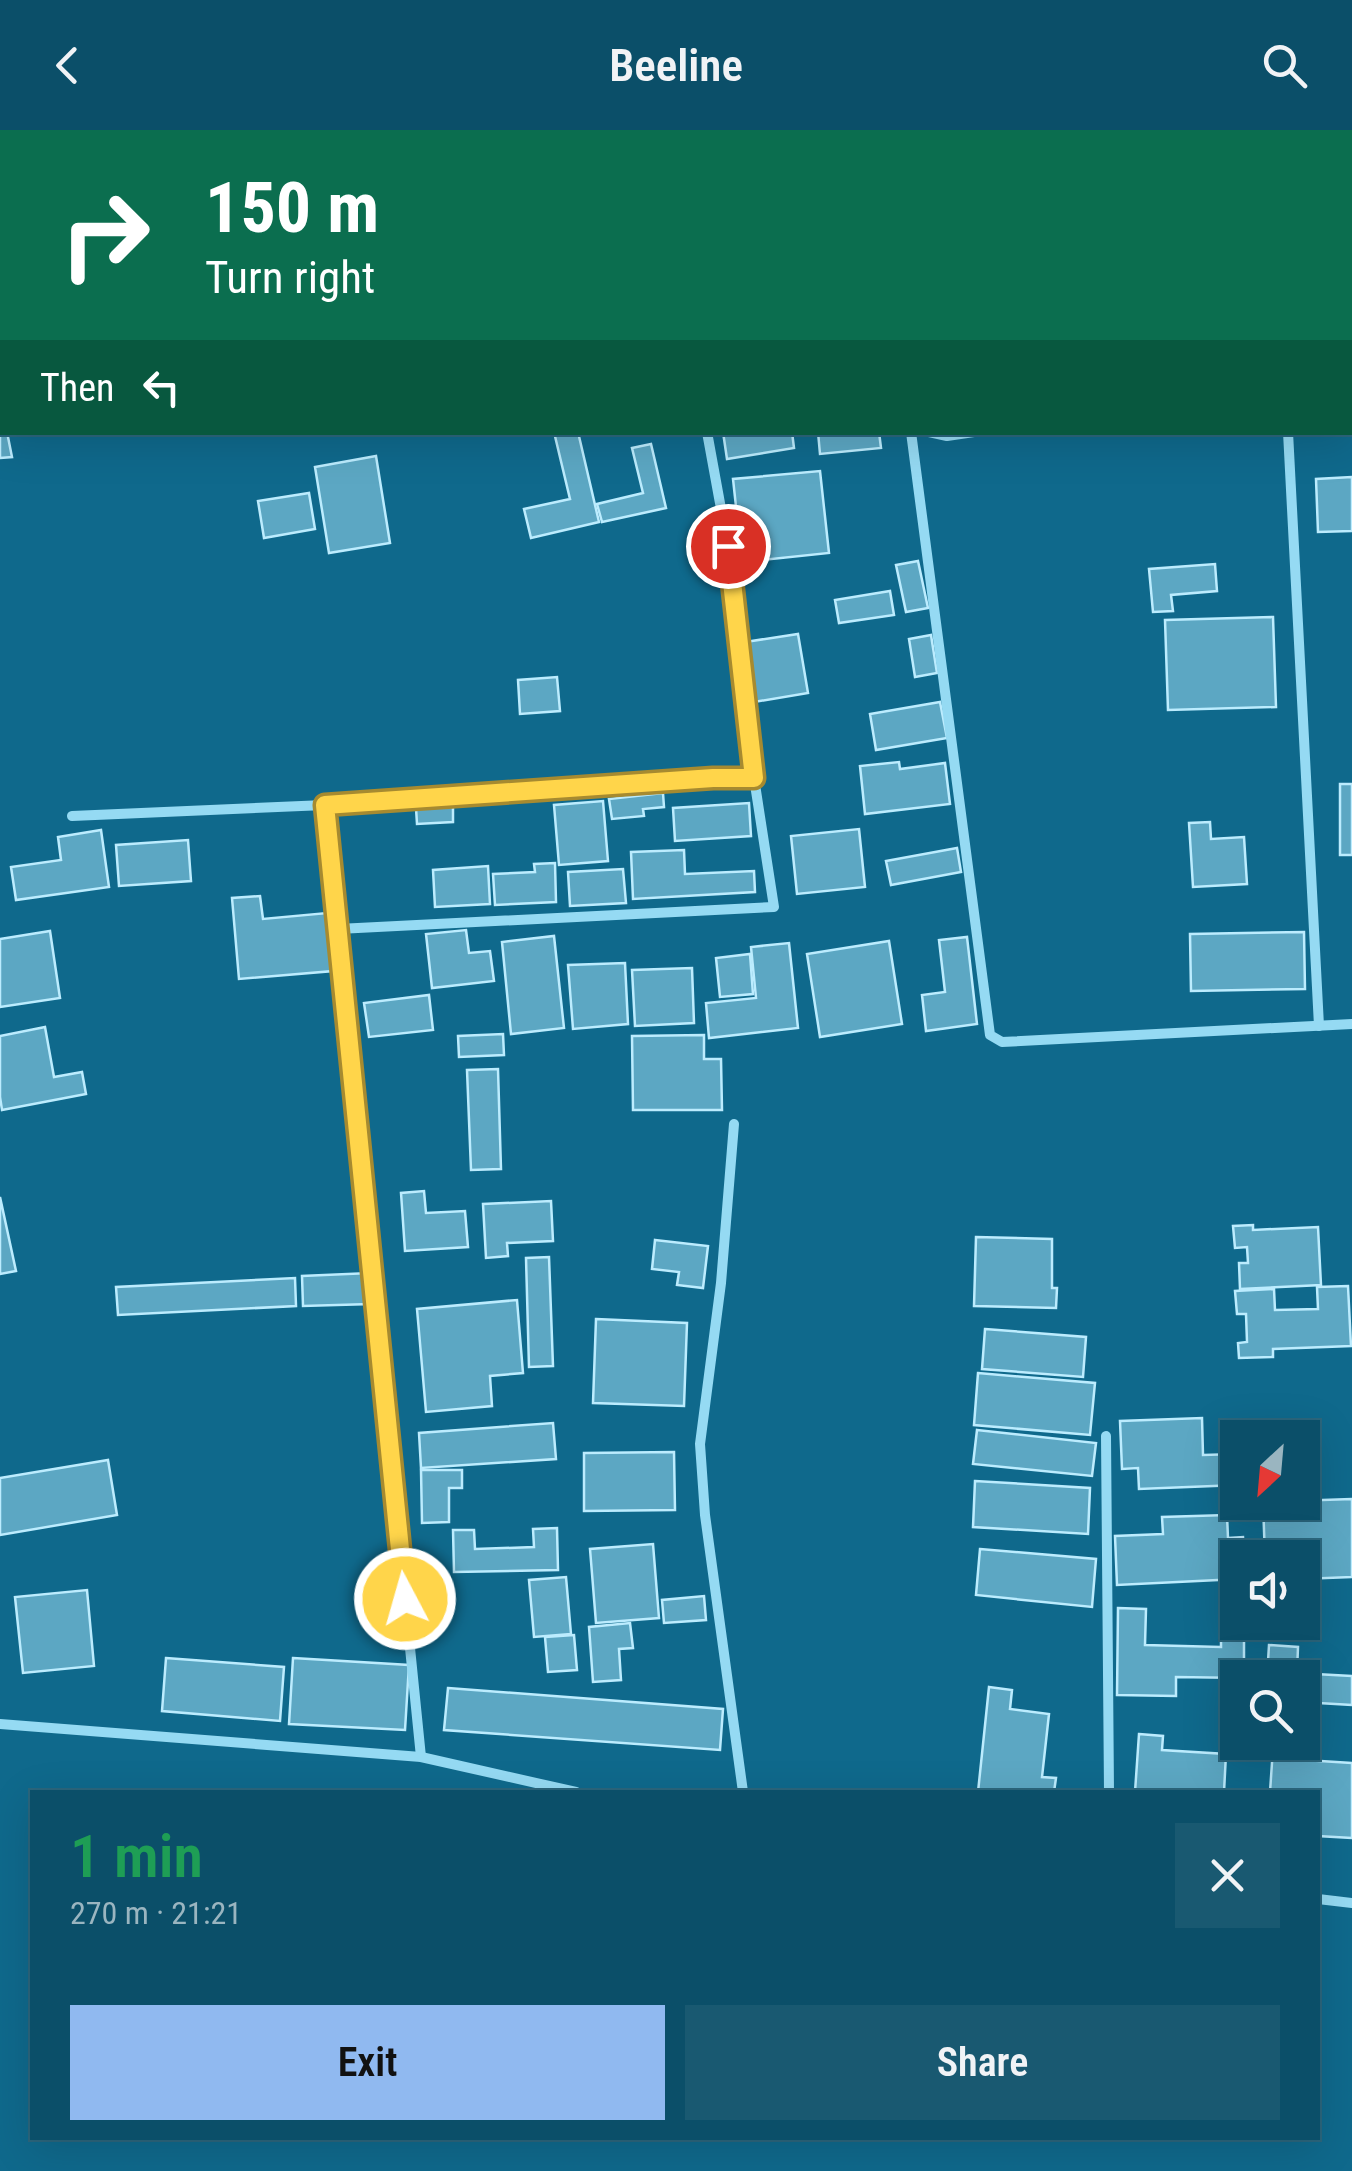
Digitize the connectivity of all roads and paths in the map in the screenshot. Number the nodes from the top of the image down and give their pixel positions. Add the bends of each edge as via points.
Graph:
1 (708, 435) edge
2 (911, 435) edge
3 (1288, 435) edge
4 (754, 778) junction
5 (325, 805) junction
6 (72, 816) dead end
7 (338, 929) junction
8 (1352, 1024) edge
9 (1320, 1026) junction
10 (734, 1124) dead end
11 (1106, 1436) dead end
12 (0, 1724) edge
13 (421, 1757) junction
14 (567, 1790) edge
15 (743, 1790) edge
16 (1110, 1790) edge
17 (1320, 1900) edge
18 (1352, 1903) edge

1 - 4 street via 728,546
2 - 9 street via 990,1035 1002,1042
3 - 9 street
4 - 5 street
4 - 7 street via 774,907
5 - 6 street
5 - 7 street
7 - 13 street
8 - 9 street
10 - 15 street via 700,1444
11 - 16 street
12 - 13 street
13 - 14 street
17 - 18 street

